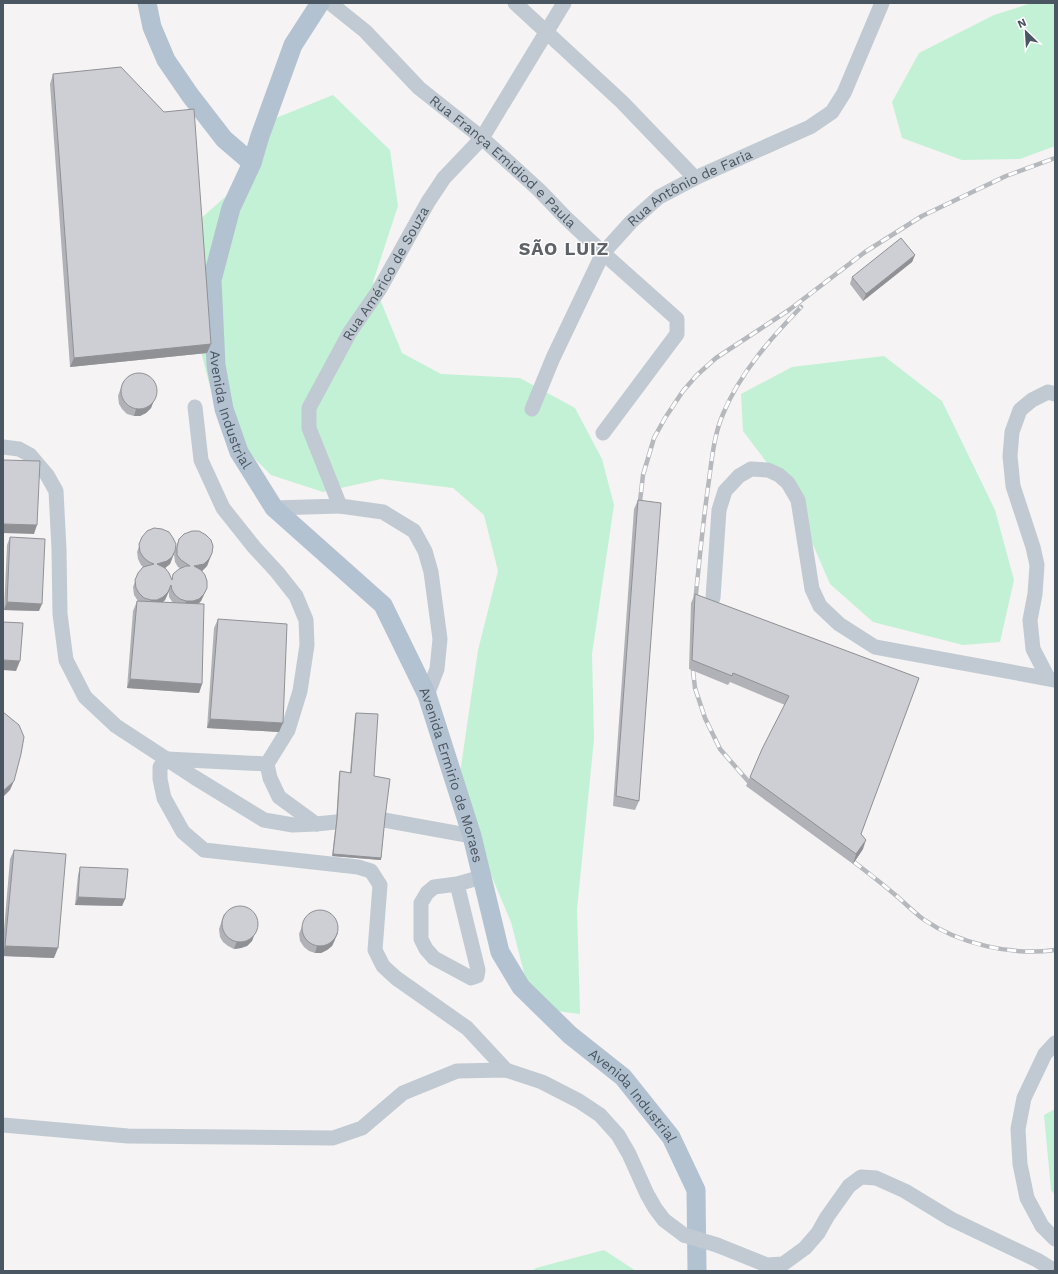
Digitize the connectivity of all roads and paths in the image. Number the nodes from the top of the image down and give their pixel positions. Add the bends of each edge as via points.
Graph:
1 (147, 3) edge
2 (320, 3) edge
3 (330, 3) edge
4 (515, 3) edge
5 (564, 3) edge
6 (882, 3) edge
7 (547, 32) junction
8 (482, 138) junction
9 (252, 163) junction
10 (695, 178) junction
11 (604, 253) junction
12 (1055, 394) edge
13 (195, 407) dead end
14 (532, 409) dead end
15 (603, 433) dead end
16 (3, 447) edge
17 (340, 506) junction
18 (274, 508) junction
19 (713, 598) dead end
20 (383, 605) joint
21 (1051, 679) edge
22 (427, 695) junction
23 (168, 759) junction
24 (267, 764) junction
25 (384, 820) edge
26 (336, 822) edge
27 (316, 824) junction
28 (472, 836) junction
29 (482, 877) junction
30 (457, 884) junction
31 (500, 952) joint
32 (1055, 1043) edge
33 (1055, 1061) edge
34 (1038, 1068) junction
35 (506, 1070) junction
36 (3, 1125) edge
37 (1055, 1239) edge
38 (697, 1271) edge
39 (1055, 1271) edge

1 - 9 main road via 152,27 166,60 224,139
2 - 9 main road via 293,45
3 - 8 street, Rua França Emidiod e Paula via 365,31 418,88
4 - 7 street
5 - 7 street, Rua Américo de Souza
6 - 10 street, Rua Antônio de Faria via 844,93 832,112 810,127
7 - 8 street, Rua Américo de Souza
7 - 10 street via 622,102
8 - 11 street, Rua França Emidiod e Paula
8 - 17 street, Rua Américo de Souza via 444,178 428,202 308,408 308,428
9 - 18 main road, Avenida Industrial via 231,208 212,280 216,365 224,409 239,452
10 - 11 street, Rua Antônio de Faria via 659,198 631,222
11 - 14 street, Rua Antônio de Faria via 553,358
11 - 15 street, Rua França Emidiod e Paula via 677,319 677,334
12 - 21 street via 1048,392 1020,410 1012,432 1010,456 1012,486 1037,565 1030,620 1033,649
13 - 24 street via 202,460 224,508 296,596 306,620 307,645 300,691 288,730
16 - 23 street via 19,449 30,455 47,475 56,491 60,614 66,660 85,696 116,726
17 - 18 street
17 - 22 street via 383,512 414,531 425,551 431,572 440,639 437,669
18 - 20 main road, Avenida Industrial
19 - 21 street via 718,510 725,491 739,476 751,469 768,470 788,483 798,500 812,589 820,606 839,624 875,647
20 - 22 main road, Avenida Ermirio de Moraes
22 - 28 main road, Avenida Ermirio de Moraes
23 - 24 street
23 - 27 street via 264,820 294,825
23 - 35 street via 160,767 164,798 183,832 204,850 358,867 371,871 380,885 375,950 383,966 467,1028
24 - 27 street via 279,797
25 - 28 street
26 - 27 street
28 - 29 main road, Avenida Ermirio de Moraes
29 - 30 street
29 - 31 main road, Avenida Ermirio de Moraes
30 - 30 street via 434,887 427,893 421,903 421,939 434,958 471,978 477,976 478,970
31 - 38 main road, Avenida Industrial via 521,987 570,1035 623,1077 672,1137 696,1190
32 - 34 street via 1045,1054
33 - 34 street
34 - 37 street via 1024,1098 1018,1129 1020,1164 1027,1198 1042,1226
35 - 36 street via 457,1071 403,1093 362,1128 333,1138 128,1136
35 - 39 street, bridge via 542,1082 600,1115 618,1135 655,1208 664,1220 684,1235 767,1265 783,1264 805,1248 818,1233 849,1186 861,1177 876,1178

